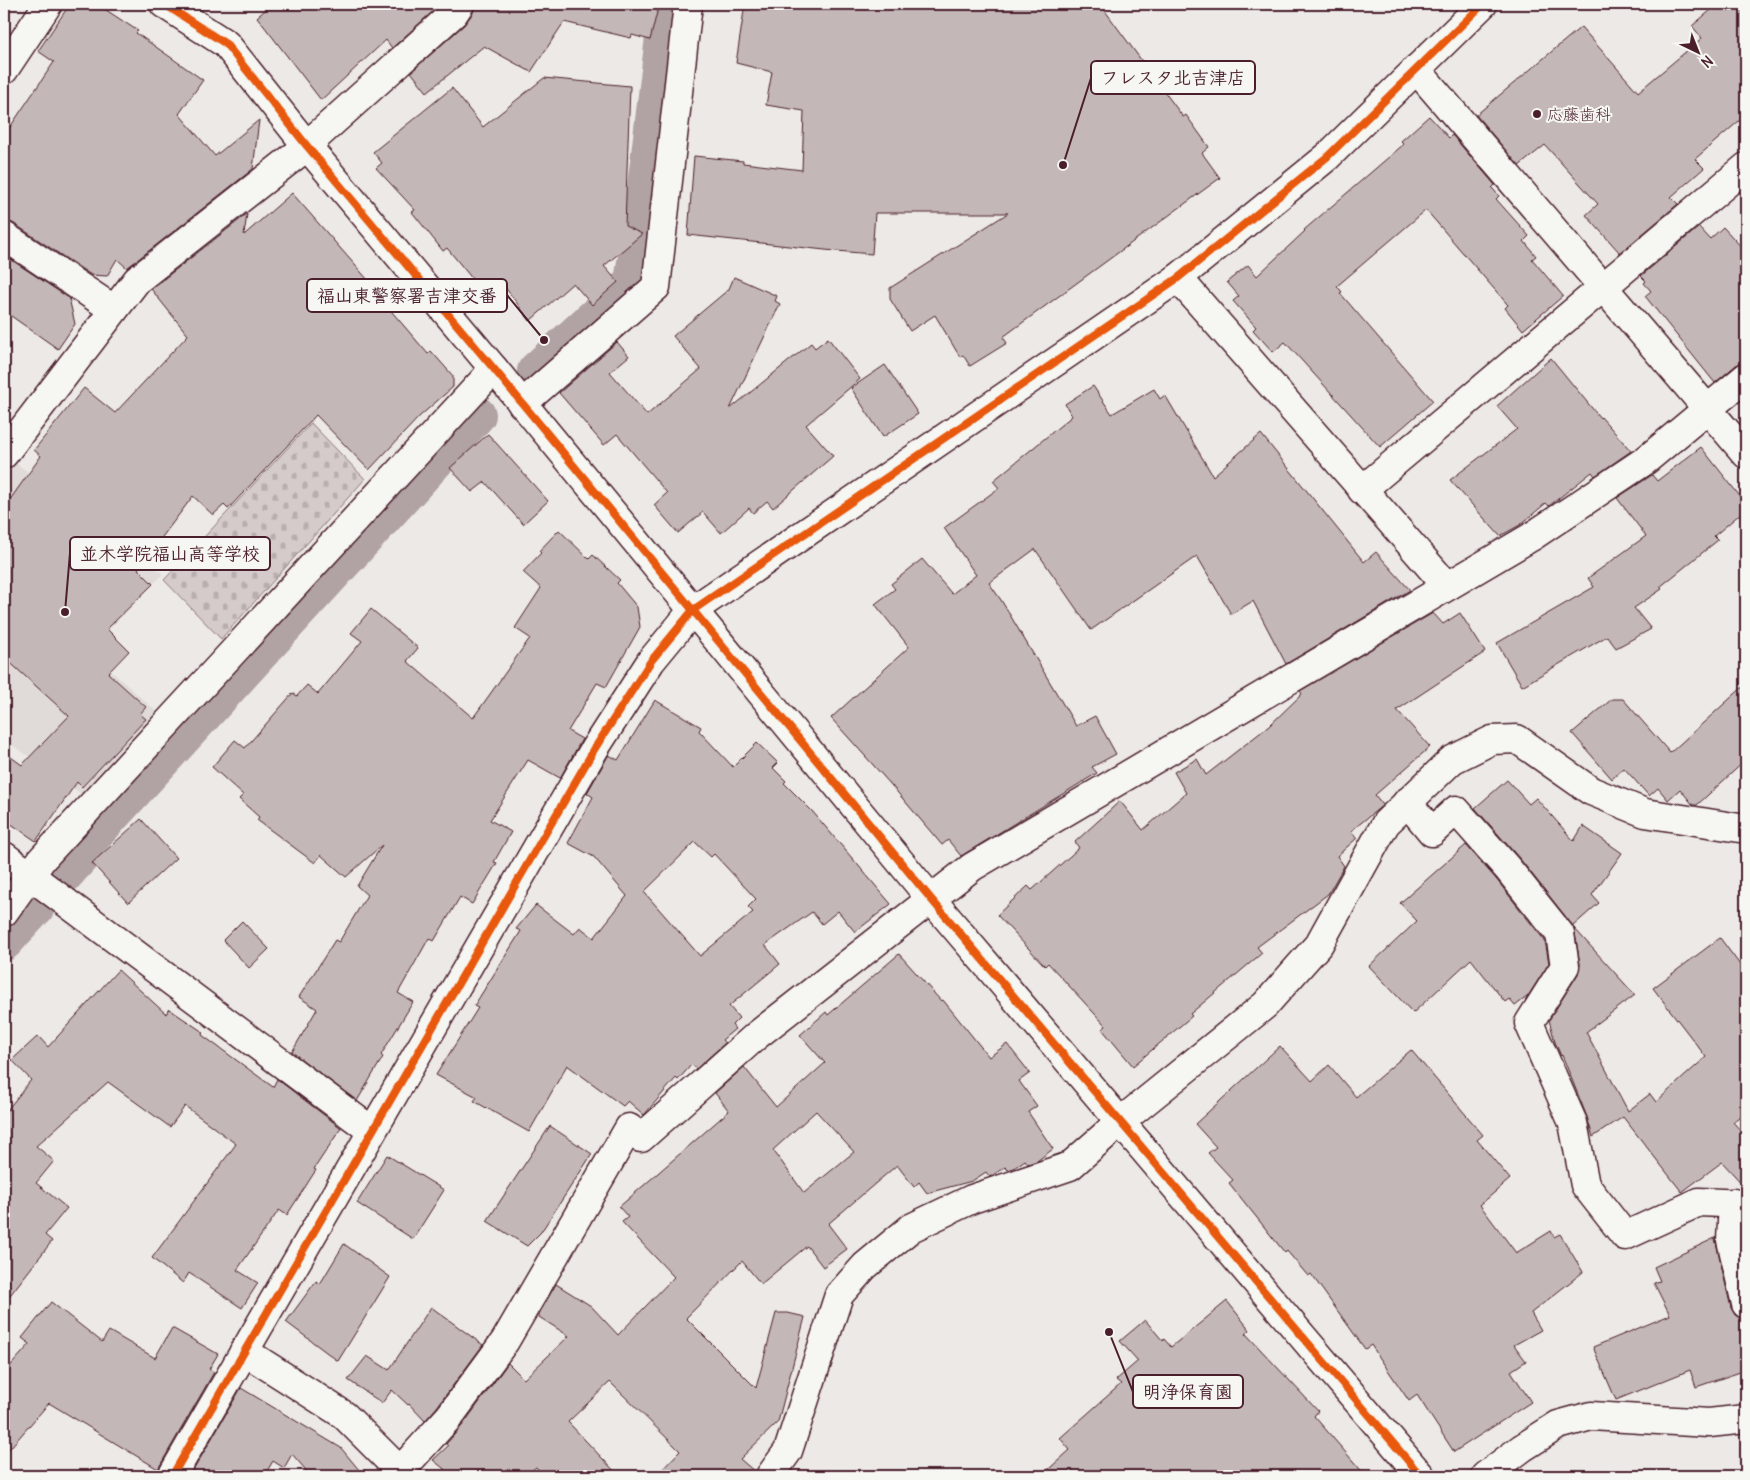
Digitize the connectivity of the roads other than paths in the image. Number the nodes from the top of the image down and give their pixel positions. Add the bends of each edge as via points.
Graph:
1 (48, 4) edge
2 (164, 4) edge
3 (460, 4) edge
4 (688, 4) edge
5 (1483, 4) edge
6 (1416, 69) junction
7 (4, 70) edge
8 (307, 146) junction
9 (1746, 167) edge
10 (4, 236) edge
11 (1178, 278) junction
12 (1604, 287) junction
13 (114, 309) junction
14 (494, 369) junction
15 (1746, 378) edge
16 (522, 404) junction
17 (1709, 409) junction
18 (4, 454) edge
19 (1746, 454) edge
20 (1362, 490) junction
21 (1447, 586) junction
22 (693, 610) junction
23 (1408, 802) junction
24 (1746, 829) edge
25 (4, 856) edge
26 (30, 875) junction
27 (931, 899) junction
28 (4, 912) edge
29 (1120, 1122) junction
30 (372, 1131) junction
31 (1740, 1204) edge
32 (1746, 1304) edge
33 (244, 1351) junction
34 (1746, 1419) edge
35 (399, 1474) edge
36 (172, 1476) edge
37 (770, 1476) edge
38 (1421, 1476) edge
39 (1485, 1476) edge

1 - 7 street
2 - 8 street via 226,44
3 - 8 street via 454,13
4 - 16 street via 656,287
5 - 6 street
6 - 11 street via 1327,157
6 - 12 street
8 - 13 street via 137,280
8 - 14 street
9 - 12 street
10 - 13 street
11 - 20 street
11 - 22 street
12 - 17 street
12 - 20 street
13 - 18 street
14 - 16 street
14 - 26 street
15 - 17 street
16 - 22 street
17 - 19 street
17 - 21 street via 1646,460 1531,537
20 - 21 street
21 - 27 street via 972,867
22 - 27 street
22 - 30 street via 651,662 595,748
23 - 24 street via 1452,760 1492,740 1517,739 1592,790 1646,813
23 - 29 street via 1386,823 1318,944 1265,1005
23 - 31 street via 1432,832 1456,810 1560,934 1565,966 1529,1023 1573,1123 1585,1184 1625,1236 1698,1202
25 - 26 street
26 - 28 street
26 - 30 street
27 - 29 street
27 - 35 street via 756,1036 640,1138 629,1128 505,1341 449,1417
29 - 37 street via 1070,1166 972,1199 911,1228 865,1266 839,1295 788,1451
29 - 38 street
30 - 33 street
31 - 32 street via 1731,1240
33 - 35 street via 344,1415
33 - 36 street
34 - 39 street via 1709,1423 1591,1416 1558,1425

